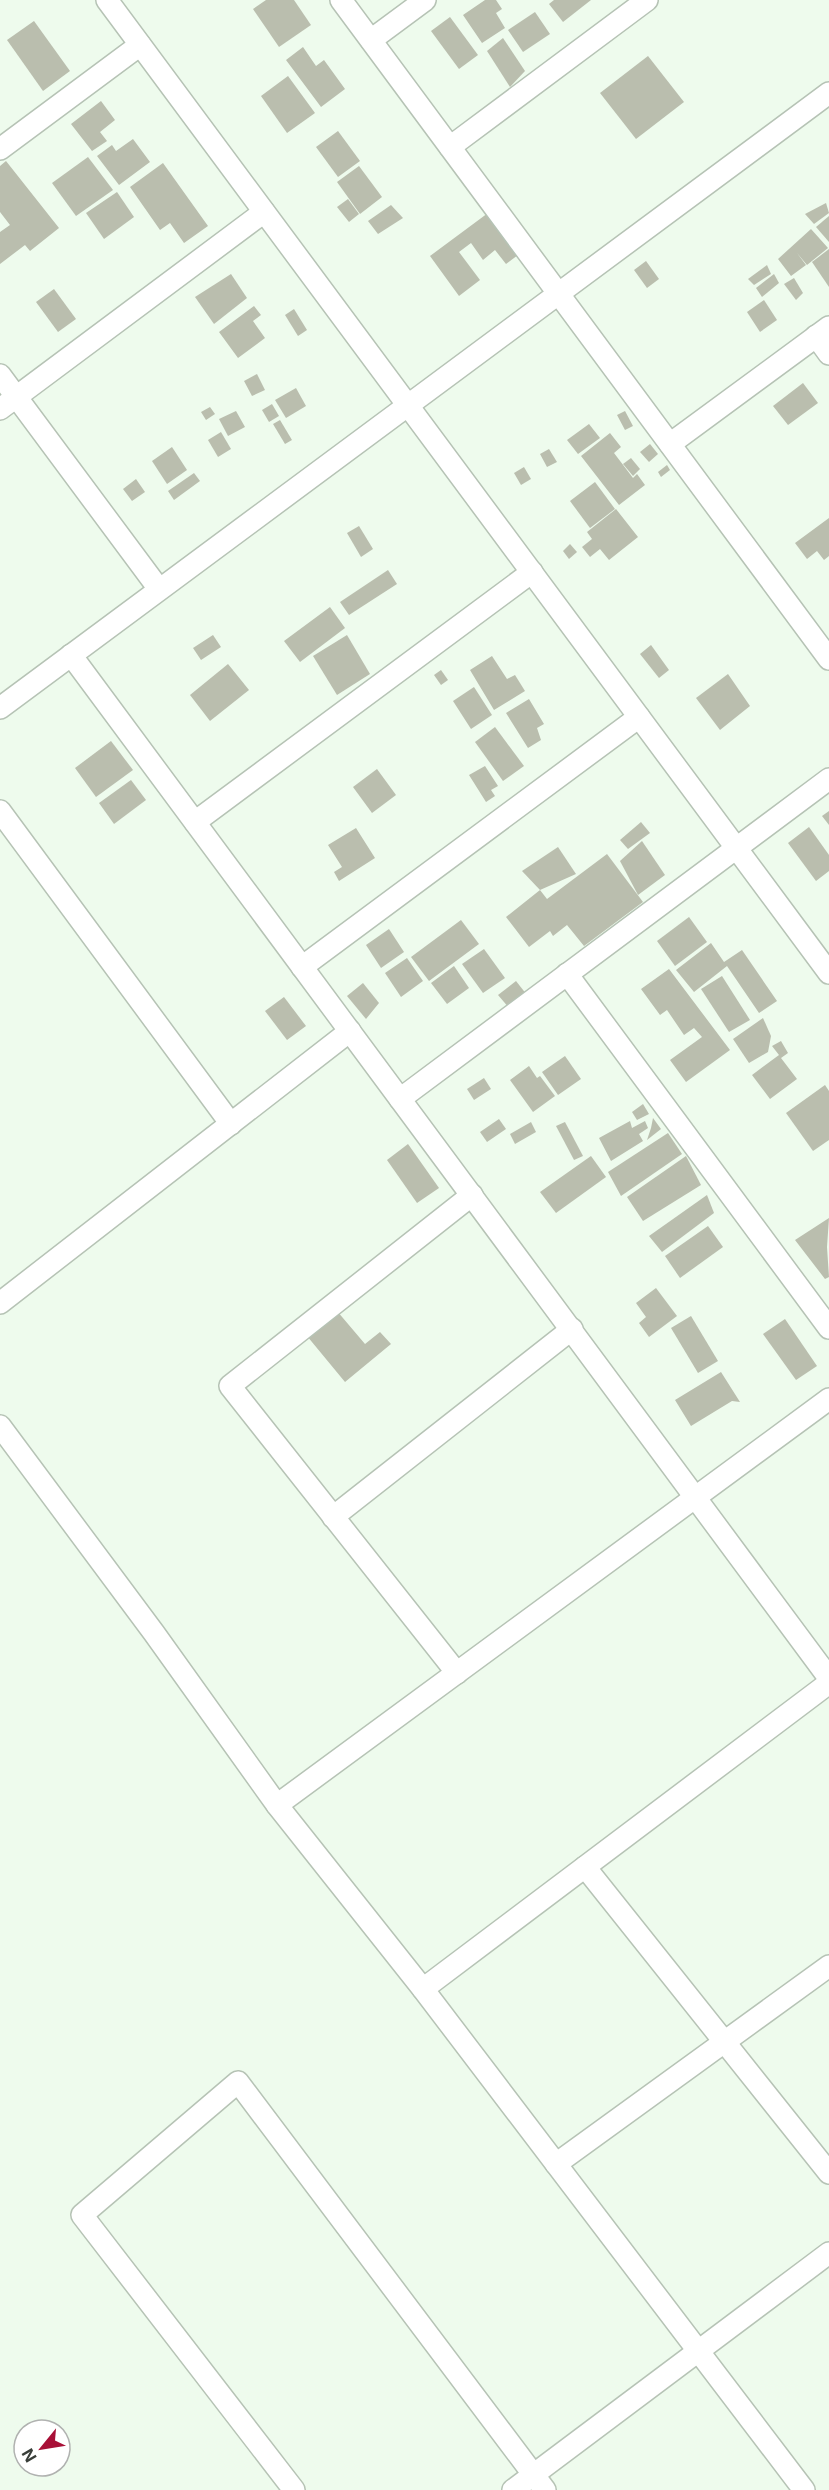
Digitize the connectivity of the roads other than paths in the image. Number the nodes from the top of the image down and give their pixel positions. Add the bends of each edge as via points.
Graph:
1 (107, 0) edge
2 (341, 0) edge
3 (425, 0) edge
4 (647, 0) edge
5 (371, 40) junction
6 (140, 45) junction
7 (829, 93) edge
8 (450, 147) junction
9 (0, 149) edge
10 (264, 212) junction
11 (558, 293) junction
12 (822, 331) edge
13 (829, 354) edge
14 (0, 375) edge
15 (8, 403) edge
16 (407, 404) junction
17 (670, 444) junction
18 (532, 572) junction
19 (159, 589) junction
20 (71, 655) junction
21 (829, 658) edge
22 (0, 708) edge
23 (639, 717) junction
24 (829, 779) edge
25 (0, 811) edge
26 (195, 822) junction
27 (736, 848) junction
28 (302, 967) junction
29 (829, 973) edge
30 (567, 975) junction
31 (350, 1031) junction
32 (400, 1099) junction
33 (231, 1124) junction
34 (472, 1195) junction
35 (0, 1304) edge
36 (829, 1328) edge
37 (572, 1329) junction
38 (829, 1399) edge
39 (0, 1426) edge
40 (696, 1498) junction
41 (333, 1516) junction
42 (457, 1673) junction
43 (829, 1678) edge
44 (829, 1683) edge
45 (277, 1804) junction
46 (585, 1867) junction
47 (829, 1966) edge
48 (423, 1989) junction
49 (724, 2042) junction
50 (556, 2164) junction
51 (829, 2173) edge
52 (829, 2253) edge
53 (698, 2350) junction
54 (539, 2482) edge
55 (294, 2490) edge
56 (513, 2490) edge
57 (804, 2490) edge

1 - 6 street
2 - 5 street
3 - 5 street
4 - 8 street
5 - 8 street
6 - 9 street
6 - 10 street
7 - 11 street
8 - 11 street
10 - 15 street
10 - 16 street
11 - 16 street
11 - 17 street
12 - 13 street
12 - 17 street
14 - 15 street
15 - 19 street
16 - 18 street
16 - 19 street
17 - 21 street
18 - 23 street
18 - 26 street
19 - 20 street
20 - 22 street
20 - 26 street
23 - 27 street
23 - 28 street
24 - 27 street
25 - 33 street
26 - 28 street
27 - 29 street
27 - 30 street
28 - 31 street
30 - 32 street
30 - 36 street
31 - 32 street
31 - 33 street
32 - 34 street
33 - 35 street
34 - 37 street
34 - 41 street via 230,1386
37 - 40 street
37 - 41 street
38 - 40 street
39 - 45 street
40 - 42 street
40 - 43 street
41 - 42 street
42 - 45 street
44 - 46 street
45 - 48 street
46 - 48 street
46 - 49 street
47 - 49 street
48 - 50 street
49 - 50 street
49 - 51 street
50 - 53 street
52 - 53 street
53 - 54 street
53 - 57 street
54 - 55 street via 238,2082 82,2215
54 - 56 street

